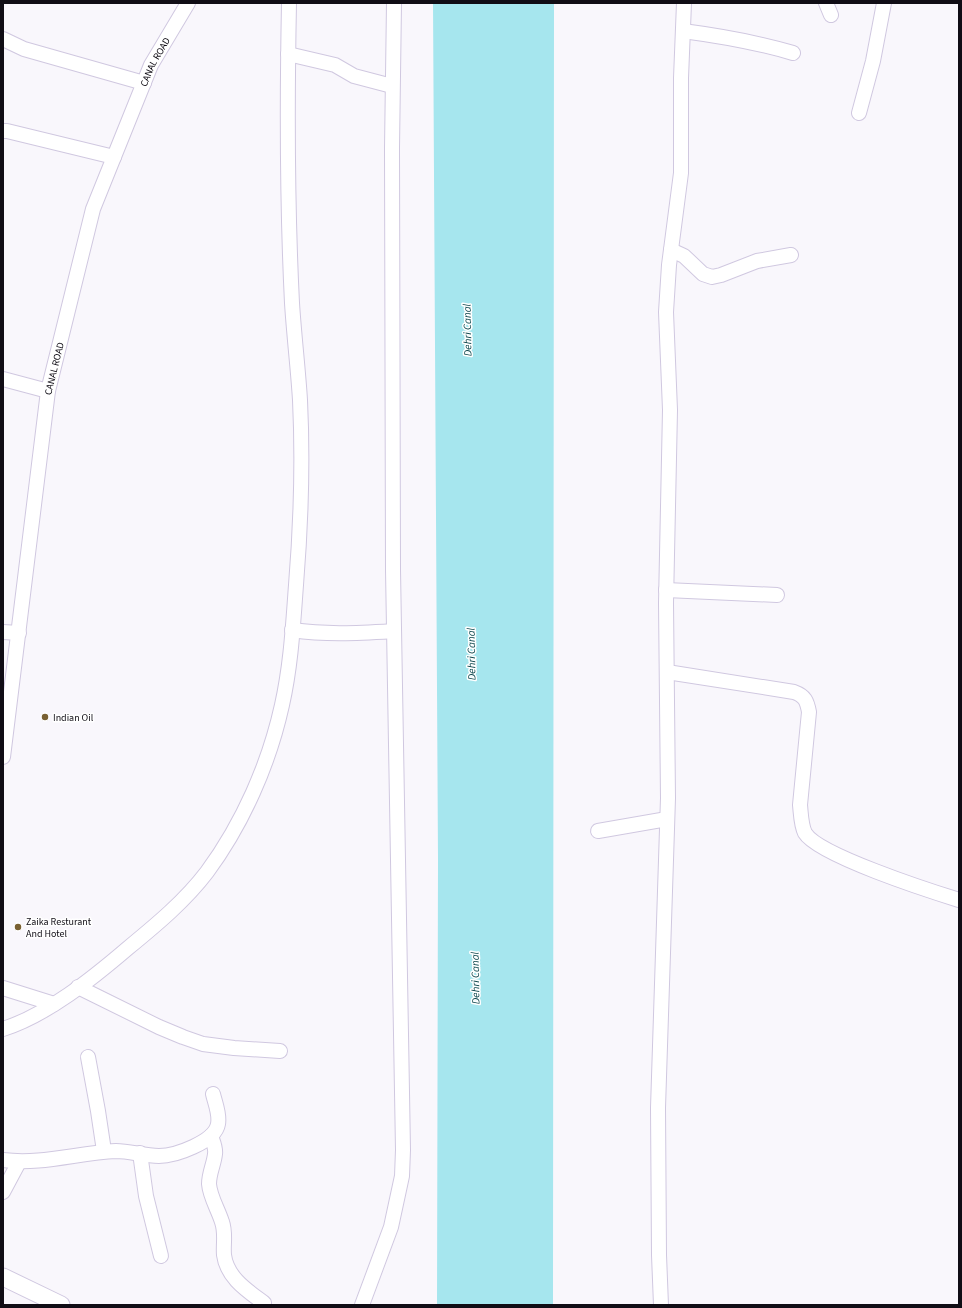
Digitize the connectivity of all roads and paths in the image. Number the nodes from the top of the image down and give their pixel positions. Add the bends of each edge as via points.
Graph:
1 (188, 3) edge
2 (289, 3) edge
3 (394, 3) edge
4 (684, 3) edge
5 (884, 3) edge
6 (683, 31) junction
7 (3, 39) edge
8 (793, 53) dead end
9 (288, 54) junction
10 (144, 83) junction
11 (392, 86) junction
12 (859, 113) dead end
13 (3, 131) edge
14 (114, 157) junction
15 (671, 250) junction
16 (791, 255) dead end
17 (3, 379) edge
18 (48, 392) junction
19 (666, 590) junction
20 (777, 595) dead end
21 (292, 630) junction
22 (394, 631) junction
23 (3, 632) edge
24 (19, 633) junction
25 (667, 672) junction
26 (5, 733) edge
27 (3, 757) edge
28 (667, 819) junction
29 (598, 831) dead end
30 (959, 900) edge
31 (78, 987) junction
32 (3, 988) edge
33 (54, 1004) junction
34 (3, 1029) edge
35 (280, 1051) dead end
36 (88, 1057) dead end
37 (213, 1094) dead end
38 (211, 1136) junction
39 (104, 1151) junction
40 (140, 1153) junction
41 (3, 1160) edge
42 (19, 1162) junction
43 (3, 1192) edge
44 (161, 1256) dead end
45 (3, 1277) edge
46 (264, 1303) dead end
47 (62, 1305) edge
48 (362, 1305) edge
49 (661, 1305) edge

1 - 10 street, CANAL ROAD via 151,65
2 - 9 street
3 - 11 street
4 - 6 street
5 - 12 street via 873,61
6 - 8 street via 738,39
6 - 15 street via 681,172
7 - 10 street via 24,49
9 - 11 street via 335,65 358,77
9 - 21 street via 287,159 301,459 301,502
10 - 14 street, CANAL ROAD
11 - 22 street
13 - 14 street
14 - 18 street, CANAL ROAD via 92,209
15 - 16 street via 684,256 703,274 712,277 757,261
15 - 19 street via 666,312 670,417
17 - 18 street
18 - 24 street, CANAL ROAD
19 - 20 street
19 - 25 street
21 - 22 street via 340,634
21 - 31 street via 288,674 272,740 249,801 231,835 206,873 175,907
22 - 48 street via 402,1176 391,1226
23 - 24 street
24 - 26 street, CANAL ROAD
25 - 28 street
25 - 30 street via 802,694 807,701 809,712 800,806 805,832 812,841 827,850 916,886
26 - 27 street, CANAL ROAD
28 - 29 street
28 - 49 street via 658,1108
31 - 33 street
31 - 35 street via 159,1027 203,1044
32 - 33 street
33 - 34 street
36 - 39 street
37 - 38 street via 218,1123
38 - 40 street via 171,1155
38 - 46 street via 216,1154 209,1187 224,1229 226,1262 240,1284
39 - 40 street
39 - 42 street via 59,1159
40 - 44 street via 146,1196
41 - 42 street
42 - 43 street
45 - 47 main road

